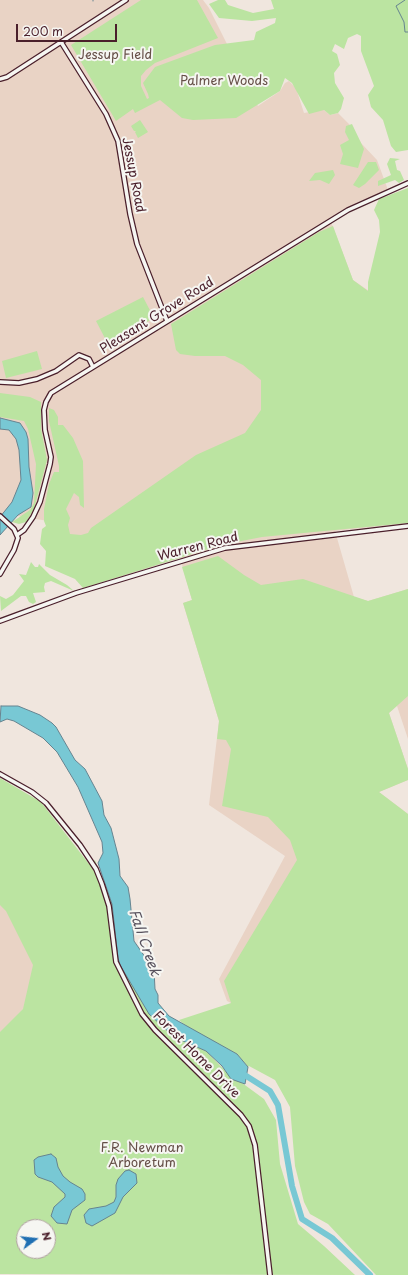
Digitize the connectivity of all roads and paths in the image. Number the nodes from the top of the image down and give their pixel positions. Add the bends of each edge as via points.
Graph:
1 (126, 0) edge
2 (61, 42) junction
3 (0, 79) edge
4 (408, 184) edge
5 (167, 321) junction
6 (94, 366) junction
7 (0, 382) edge
8 (0, 516) edge
9 (408, 526) edge
10 (17, 535) junction
11 (0, 574) edge
12 (0, 621) edge
13 (0, 774) edge
14 (270, 1275) edge

1 - 2 street
2 - 3 street
2 - 5 street, Jessup Road via 106,114 118,141 137,244
4 - 5 street, Pleasant Grove Road via 348,210
5 - 6 street, Pleasant Grove Road
6 - 7 street via 89,359 80,355 56,371 37,379 19,383
6 - 10 street, Pleasant Grove Road via 48,398 44,420 50,464 40,502 24,530
8 - 10 street
9 - 12 street, Warren Road via 225,548 76,593
10 - 11 street via 14,550
13 - 14 street, Forest Home Drive via 46,803 80,845 96,869 102,884 109,906 116,962 142,1014 155,1030 241,1114 249,1126 255,1145

